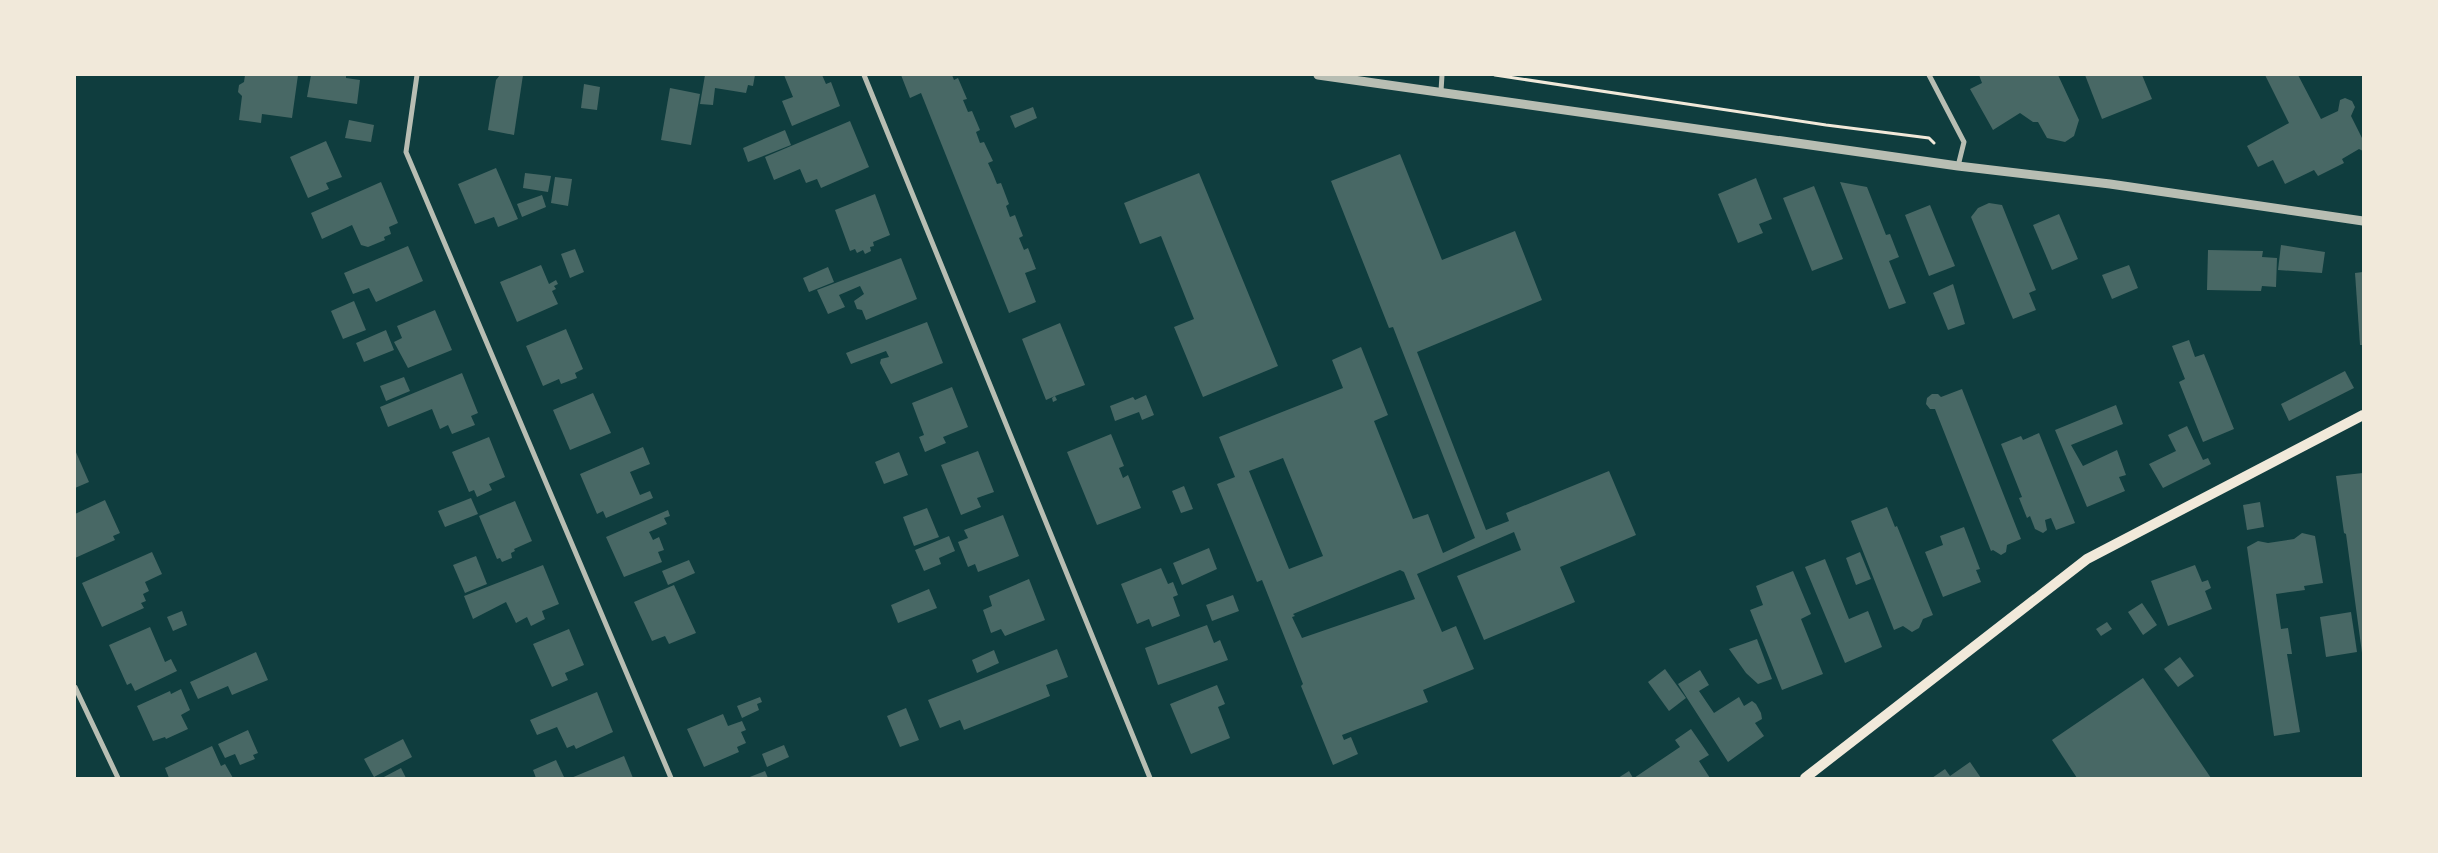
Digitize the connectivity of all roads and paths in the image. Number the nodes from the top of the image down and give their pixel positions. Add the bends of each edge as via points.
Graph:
1 (416, 75) edge
2 (864, 75) edge
3 (1318, 75) edge
4 (1442, 75) edge
5 (1495, 75) edge
6 (1929, 75) edge
7 (1441, 91) junction
8 (1929, 138) dead end
9 (1958, 166) junction
10 (2363, 221) edge
11 (2363, 415) edge
12 (75, 687) edge
13 (118, 778) edge
14 (671, 778) edge
15 (1150, 778) edge
16 (1805, 778) edge

1 - 14 street via 406,152
2 - 15 street
3 - 7 street
4 - 7 street
5 - 8 path
6 - 9 street via 1964,142
7 - 9 street
9 - 10 street via 2110,184
11 - 16 main road via 2087,559
12 - 13 street

